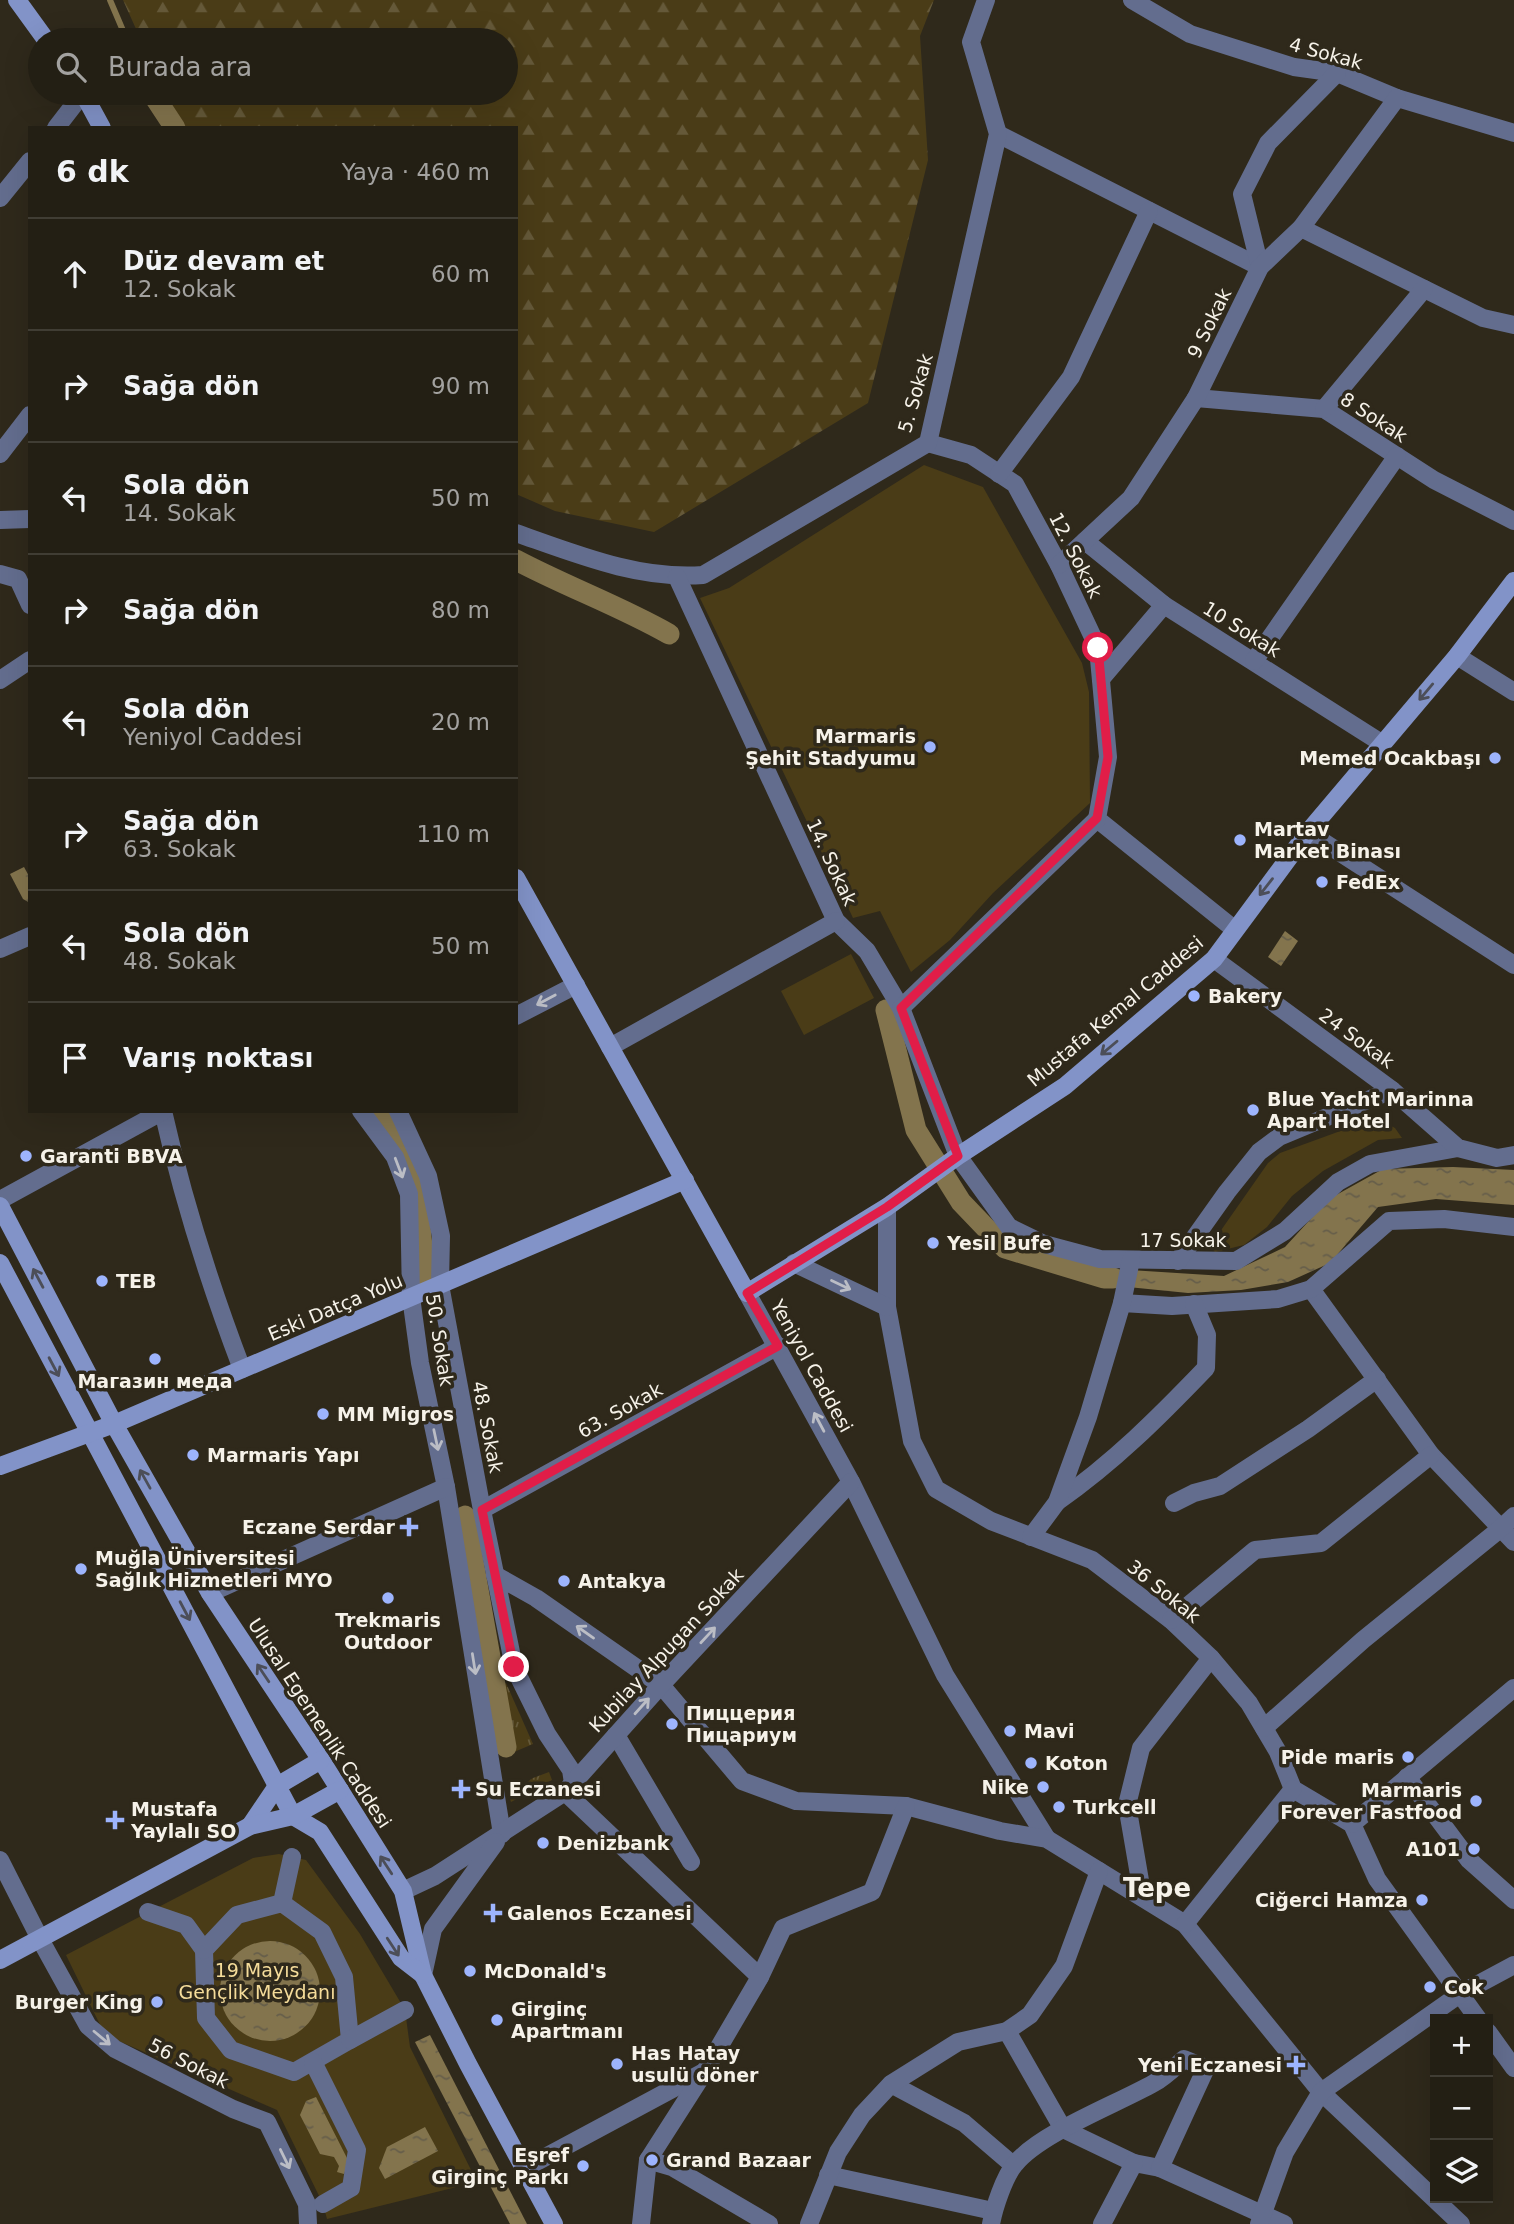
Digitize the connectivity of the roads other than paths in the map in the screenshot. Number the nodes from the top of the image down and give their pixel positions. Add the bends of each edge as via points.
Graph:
1 (17, 0) edge
2 (986, 0) edge
3 (1132, 0) edge
4 (37, 28) edge
5 (1337, 73) junction
6 (1398, 98) junction
7 (74, 105) edge
8 (90, 105) edge
9 (58, 126) edge
10 (101, 126) edge
11 (1514, 133) edge
12 (998, 134) junction
13 (28, 163) edge
14 (0, 198) edge
15 (1149, 211) junction
16 (1301, 229) junction
17 (1260, 267) junction
18 (1424, 289) junction
19 (1514, 325) edge
20 (1196, 398) junction
21 (1324, 409) junction
22 (28, 418) edge
23 (928, 443) junction
24 (0, 453) edge
25 (1397, 456) junction
26 (999, 474) junction
27 (28, 519) edge
28 (0, 520) edge
29 (1514, 522) edge
30 (518, 534) edge
31 (1085, 541) junction
32 (1059, 565) junction
33 (0, 574) edge
34 (677, 577) junction
35 (1514, 580) edge
36 (28, 601) edge
37 (1164, 605) junction
38 (1457, 656) junction
39 (28, 661) edge
40 (1254, 661) junction
41 (1101, 679) junction
42 (0, 680) edge
43 (1514, 692) edge
44 (1383, 744) junction
45 (1097, 818) junction
46 (1308, 832) junction
47 (518, 882) edge
48 (836, 921) junction
49 (1234, 929) junction
50 (28, 937) edge
51 (0, 950) edge
52 (1213, 959) junction
53 (1514, 965) edge
54 (576, 985) junction
55 (901, 1008) junction
56 (518, 1015) edge
57 (610, 1047) junction
58 (1392, 1090) junction
59 (159, 1113) edge
60 (163, 1113) edge
61 (362, 1113) edge
62 (399, 1113) edge
63 (1458, 1148) junction
64 (1514, 1155) edge
65 (958, 1156) junction
66 (685, 1180) junction
67 (0, 1199) edge
68 (0, 1206) edge
69 (887, 1207) junction
70 (1514, 1227) edge
71 (1131, 1260) junction
72 (1178, 1261) junction
73 (0, 1263) edge
74 (794, 1263) junction
75 (440, 1285) junction
76 (1311, 1289) junction
77 (747, 1293) junction
78 (411, 1297) junction
79 (1122, 1303) junction
80 (1194, 1304) junction
81 (887, 1307) junction
82 (778, 1346) junction
83 (242, 1369) junction
84 (1377, 1379) junction
85 (114, 1424) junction
86 (90, 1434) junction
87 (1431, 1455) junction
88 (0, 1466) edge
89 (851, 1482) junction
90 (446, 1487) junction
91 (1057, 1502) junction
92 (1174, 1503) dead end
93 (482, 1510) junction
94 (1514, 1516) edge
95 (1500, 1530) junction
96 (1031, 1536) junction
97 (1514, 1542) edge
98 (495, 1575) junction
99 (209, 1592) junction
100 (1171, 1620) junction
101 (1211, 1658) junction
102 (661, 1685) junction
103 (1514, 1688) edge
104 (1264, 1728) junction
105 (616, 1735) junction
106 (321, 1760) junction
107 (1407, 1777) junction
108 (277, 1786) junction
109 (569, 1787) junction
110 (1293, 1789) junction
111 (340, 1790) junction
112 (906, 1806) junction
113 (293, 1816) junction
114 (1352, 1824) junction
115 (250, 1826) junction
116 (502, 1834) junction
117 (1047, 1839) junction
118 (292, 1857) dead end
119 (0, 1860) edge
120 (691, 1862) dead end
121 (1099, 1871) junction
122 (403, 1891) junction
123 (1143, 1898) junction
124 (1514, 1900) edge
125 (282, 1903) junction
126 (148, 1912) dead end
127 (1185, 1924) junction
128 (40, 1940) junction
129 (204, 1950) junction
130 (0, 1960) edge
131 (1514, 1965) edge
132 (423, 1975) junction
133 (760, 1978) junction
134 (1460, 1994) junction
135 (405, 2010) dead end
136 (1474, 2014) edge
137 (1007, 2031) junction
138 (1493, 2039) edge
139 (350, 2040) junction
140 (313, 2062) junction
141 (1514, 2068) edge
142 (705, 2071) junction
143 (891, 2084) junction
144 (1321, 2092) junction
145 (1063, 2130) junction
146 (648, 2160) junction
147 (1134, 2163) junction
148 (1013, 2165) junction
149 (525, 2168) junction
150 (1160, 2168) junction
151 (828, 2175) junction
152 (323, 2204) dead end
153 (992, 2218) edge
154 (1261, 2219) edge
155 (308, 2224) edge
156 (554, 2224) edge
157 (641, 2224) edge
158 (769, 2224) edge
159 (809, 2224) edge
160 (1102, 2224) edge
161 (1284, 2224) edge
162 (1461, 2224) edge

1 - 4 street
2 - 12 street, 5. Sokak via 971,43
3 - 5 street, 4 Sokak via 1190,34 1294,67
5 - 6 street, 4 Sokak
5 - 17 street via 1268,143 1242,194
6 - 11 street, 4 Sokak
6 - 16 street, 9 Sokak
7 - 9 street
8 - 10 street
12 - 15 street
12 - 23 street, 5. Sokak
13 - 14 street
15 - 17 street
15 - 26 street via 1071,377
16 - 17 street, 9 Sokak
16 - 18 street
17 - 20 street, 9 Sokak
18 - 19 street via 1483,318
18 - 21 street
20 - 21 street, 8 Sokak
20 - 31 street, 9 Sokak via 1131,498
21 - 25 street, 8 Sokak
22 - 24 street
23 - 26 street, 12. Sokak via 971,455
23 - 34 street, 5. Sokak via 703,575
25 - 29 street, 8 Sokak
25 - 40 street
26 - 32 street, 12. Sokak via 1015,484
27 - 28 street
30 - 34 street, 5. Sokak via 635,570
31 - 32 street, 9 Sokak
31 - 37 street, 10 Sokak
32 - 41 street, 12. Sokak via 1098,648
33 - 36 street via 18,579
34 - 48 street, 14. Sokak
35 - 38 street, Mustafa Kemal Caddesi
37 - 40 street, 10 Sokak
37 - 41 street
38 - 43 street
38 -> 44 street, Mustafa Kemal Caddesi
39 - 42 street
40 - 44 street, 10 Sokak
41 - 45 street, 12. Sokak via 1108,757
44 - 46 street, Mustafa Kemal Caddesi
45 - 49 street
45 - 55 street
46 -> 49 street, Mustafa Kemal Caddesi
46 - 53 street
47 - 54 street, Yeniyol Caddesi
48 - 55 street, 14. Sokak via 867,950
48 - 57 street
49 - 52 street, Mustafa Kemal Caddesi
50 - 51 street
52 - 58 street, 24 Sokak
52 -> 65 street, Mustafa Kemal Caddesi via 1065,1086
54 -> 56 street
54 - 57 street, Yeniyol Caddesi
55 - 65 street, 14. Sokak
57 - 66 street, Yeniyol Caddesi
58 - 63 street, 24 Sokak
58 - 72 street via 1279,1137 1259,1152
59 - 67 street
60 - 83 street via 179,1181
61 -> 78 street, 50. Sokak via 395,1157 409,1194
62 - 75 street, 48. Sokak via 429,1176 441,1236
63 - 64 street, 24 Sokak via 1497,1158
63 - 72 street, 17 Sokak via 1370,1164 1338,1182 1285,1231 1236,1261
65 - 69 street, Mustafa Kemal Caddesi
65 - 71 street, 17 Sokak via 1009,1227 1044,1244 1100,1259
66 - 75 street, Eski Datça Yolu
66 - 77 street, Yeniyol Caddesi
85 -> 68 street, Ulusal Egemenlik Caddesi
69 - 74 street, Mustafa Kemal Caddesi
69 - 81 street, 36 Sokak
70 - 76 street via 1444,1219 1389,1221
71 - 72 street, 17 Sokak
71 - 79 street
73 -> 86 street, Ulusal Egemenlik Caddesi
74 - 77 street, Mustafa Kemal Caddesi
74 -> 81 street
75 - 78 street, Eski Datça Yolu
75 - 93 street, 48. Sokak
76 - 80 street via 1278,1298
76 - 84 street
77 - 82 street, Yeniyol Caddesi
78 - 83 street, Eski Datça Yolu
78 -> 90 street, 50. Sokak
79 - 80 street
79 - 91 street
80 - 91 street via 1207,1335 1206,1368 1097,1474
81 - 96 street, 36 Sokak via 912,1441 936,1489 990,1521
89 -> 82 street, Yeniyol Caddesi
82 - 93 street, 63. Sokak
83 - 85 street, Eski Datça Yolu
84 - 87 street
84 - 92 street via 1220,1486
85 - 86 street, Eski Datça Yolu
99 -> 85 street, Ulusal Egemenlik Caddesi
86 - 88 street, Eski Datça Yolu
86 -> 108 street, Ulusal Egemenlik Caddesi
87 - 95 street
87 - 100 street via 1321,1543 1255,1550
102 -> 89 street, Kubilay Alpugan Sokak
89 - 117 street, Yeniyol Caddesi via 945,1675
90 - 99 street
90 -> 116 street, 50. Sokak
91 - 96 street
93 - 98 street, 48. Sokak
94 - 95 street
95 - 97 street
95 - 104 street via 1363,1640
96 - 100 street, 36 Sokak via 1091,1560
102 -> 98 street
98 - 109 street, 48. Sokak via 514,1667 547,1734 571,1770
106 -> 99 street, Ulusal Egemenlik Caddesi
100 - 101 street, 36 Sokak
101 - 104 street, 36 Sokak
101 - 123 street via 1141,1748 1127,1805
105 -> 102 street, Kubilay Alpugan Sokak
102 - 112 street via 742,1781 796,1801
103 - 107 street
104 - 110 street, 36 Sokak
105 - 109 street, Kubilay Alpugan Sokak
105 - 120 street
106 - 108 street
106 - 111 street, Ulusal Egemenlik Caddesi
107 - 114 street
107 - 124 street via 1469,1860
108 - 113 street, Ulusal Egemenlik Caddesi
108 - 115 street
109 - 116 street, Kubilay Alpugan Sokak
109 - 133 street
110 - 114 street
110 - 127 street
111 - 113 street
122 -> 111 street, Ulusal Egemenlik Caddesi
112 - 117 street
112 - 133 street via 872,1892 783,1928
113 - 115 street
113 -> 132 street, Ulusal Egemenlik Caddesi via 320,1832 401,1958
114 - 134 street via 1377,1879
115 - 128 street
116 - 122 street, Kubilay Alpugan Sokak
116 - 132 street, Kubilay Alpugan Sokak via 433,1929
117 - 121 street
118 - 125 street
119 - 128 street, 56 Sokak
121 - 123 street
121 - 137 street via 1064,1966 1030,2015
122 - 132 street, Ulusal Egemenlik Caddesi
123 - 127 street
125 - 129 street via 237,1915
125 - 139 street via 322,1932 344,1978
126 - 129 street via 187,1925
127 - 144 street
128 - 130 street
128 -> 155 street, 56 Sokak via 88,2026 115,2049 267,2122 307,2204
129 - 140 street via 206,2018 230,2050 294,2072
131 - 134 street
132 - 149 street, Ulusal Egemenlik Caddesi
133 - 142 street
134 - 136 street
134 - 144 street
135 - 139 street
137 - 143 street via 958,2042
137 - 145 street
138 - 141 street
139 - 140 street
140 - 152 street via 357,2150 351,2188
142 - 146 street
142 - 149 street
143 - 148 street via 964,2123
143 - 151 street via 862,2115
144 - 154 street via 1285,2152
144 - 162 street
145 - 147 street
145 - 148 street via 1031,2148
145 - 150 street via 1158,2081 1184,2059 1206,2068
146 - 157 street
146 - 158 street via 673,2167
147 - 150 street
147 - 160 street
148 - 153 street
149 - 156 street, Ulusal Egemenlik Caddesi
150 - 154 street
151 - 153 street
151 - 159 street
154 - 161 street

